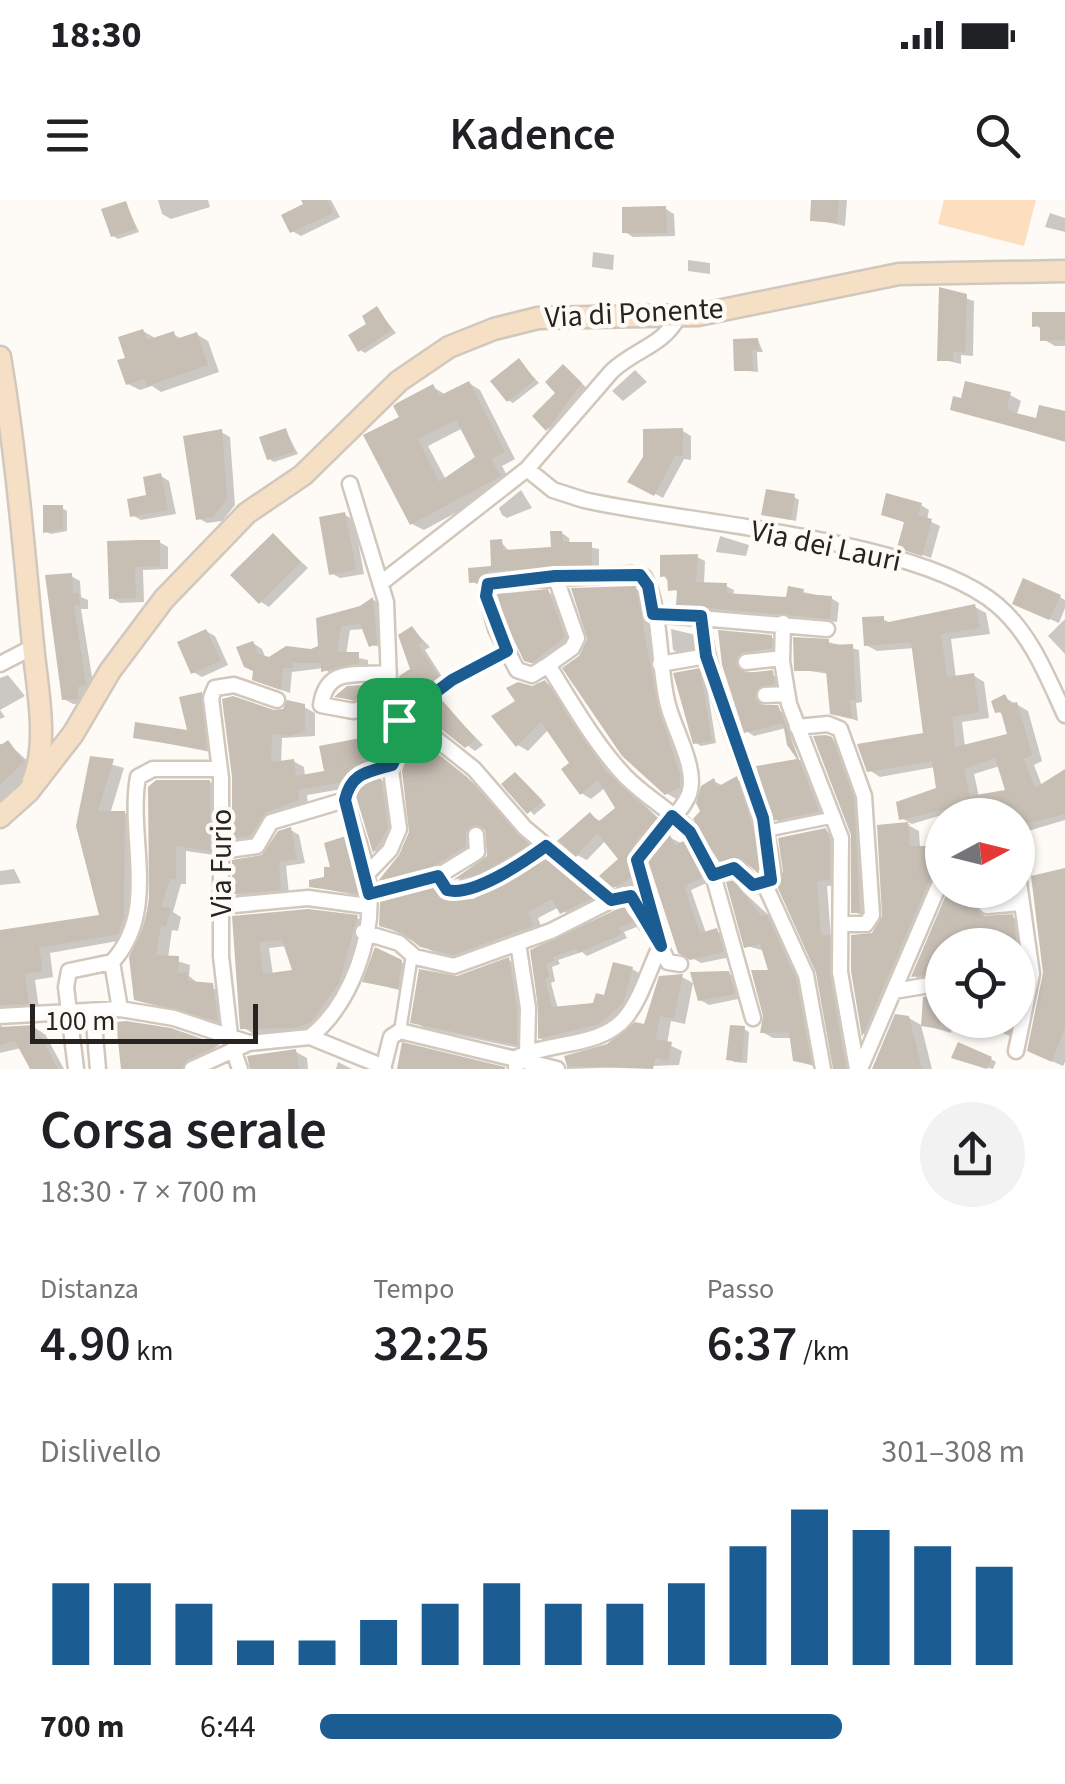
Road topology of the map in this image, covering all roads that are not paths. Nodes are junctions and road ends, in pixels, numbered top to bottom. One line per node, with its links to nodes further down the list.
1 (1065, 271): 2 (main road, Via di Ponente)
2 (678, 317): 4 (street); 29 (main road, Via di Ponente)
3 (0, 357): 12 (main road)
4 (527, 468): 7 (street); 26 (street, Via dei Lauri)
5 (350, 484): 7 (street)
6 (555, 576): 8 (street); 13 (street); 19 (street)
7 (381, 583): 20 (street)
8 (653, 614): 9 (street); 18 (street)
9 (701, 616): 10 (street); 14 (street)
10 (782, 623): 11 (street); 15 (street)
11 (827, 628)
12 (33, 647): 17 (street); 25 (main road)
13 (507, 651): 19 (street); 27 (street)
14 (706, 656): 18 (street); 37 (street)
15 (782, 658): 16 (street); 21 (street)
16 (746, 662)
17 (0, 664)
18 (660, 664): 34 (street)
19 (548, 666): 34 (street)
20 (388, 673): 24 (street); 24 (street)
21 (787, 694): 22 (street); 28 (street)
22 (765, 695)
23 (277, 700): 31 (street, Via Furio)
24 (393, 700): 27 (street)
25 (38, 712): 29 (main road); 32 (main road)
26 (1065, 715)
27 (399, 720): 30 (street); 39 (street)
28 (797, 727): 35 (street); 49 (street)
29 (73, 734): 32 (main road, Via di Ponente)
30 (392, 765): 33 (street); 41 (street)
31 (220, 769): 40 (street, Via Furio); 54 (street)
32 (28, 792): 36 (main road, Via di Ponente)
33 (345, 800): 40 (street); 41 (street)
34 (672, 816): 42 (street); 52 (street)
35 (835, 816): 37 (street); 49 (street)
36 (0, 817)
37 (766, 830): 44 (street)
38 (476, 835): 43 (street)
39 (546, 846): 43 (street); 46 (street)
40 (221, 850): 47 (street, Via Furio)
41 (367, 874): 45 (street)
42 (713, 875): 44 (street); 62 (street)
43 (438, 876): 45 (street)
44 (766, 885): 75 (street)
45 (369, 900): 47 (street); 50 (street)
46 (611, 900): 51 (street); 52 (street)
47 (223, 906): 66 (street, Via Furio)
48 (929, 908): 57 (street)
49 (840, 924): 76 (street)
50 (363, 932): 53 (street); 65 (street)
51 (518, 943): 53 (street); 68 (street)
52 (661, 946): 55 (street); 68 (street)
53 (412, 955): 63 (street)
54 (112, 962): 58 (street); 60 (street)
55 (680, 964)
56 (925, 986): 57 (street)
57 (894, 991): 76 (street)
58 (120, 1009): 59 (street); 66 (street)
59 (93, 1012): 60 (street); 71 (street)
60 (68, 1014): 61 (street); 70 (street)
61 (0, 1016)
62 (753, 1018)
63 (397, 1032): 68 (street); 69 (street)
64 (1017, 1038): 67 (street)
65 (304, 1039): 66 (street); 69 (street)
66 (232, 1042): 72 (street); 73 (street, Via Furio)
67 (1016, 1051)
68 (520, 1060): 74 (street)
69 (384, 1068)
70 (76, 1069)
71 (98, 1069)
72 (192, 1069)
73 (240, 1069)
74 (557, 1069)
75 (822, 1069)
76 (859, 1069)

